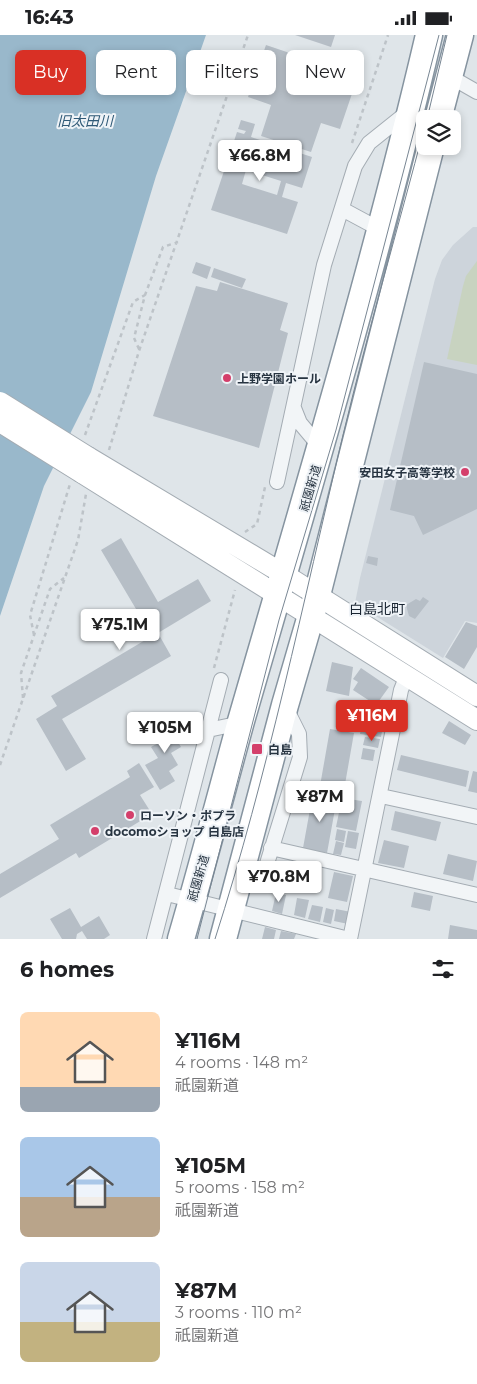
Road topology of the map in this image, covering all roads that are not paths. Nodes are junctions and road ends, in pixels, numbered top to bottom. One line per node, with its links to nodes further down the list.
1 (429, 35): 5 (highway, 祇園新道)
2 (459, 39): 3 (highway)
3 (449, 76): 4 (street); 6 (highway)
4 (477, 92)
5 (411, 109): 8 (street); 9 (highway, 祇園新道)
6 (440, 110)
7 (429, 155): 17 (highway)
8 (342, 209): 9 (street); 11 (street)
9 (381, 229): 13 (highway, 祇園新道)
10 (0, 402): 14 (street, bridge)
11 (294, 408): 13 (street); 15 (street)
12 (0, 422): 14 (street, bridge)
13 (321, 448): 16 (highway, 祇園新道)
14 (85, 474): 16 (street)
15 (277, 482)
16 (282, 585): 17 (street); 23 (highway, 祇園新道)
17 (314, 606): 18 (street); 20 (street); 21 (highway)
18 (407, 675): 22 (street); 25 (street)
19 (221, 680): 24 (street)
20 (477, 696)
21 (285, 705): 27 (street); 33 (highway)
22 (477, 720)
23 (241, 723): 24 (street); 32 (highway, 祇園新道)
24 (208, 730): 30 (street)
25 (381, 796): 26 (street); 28 (street)
26 (477, 817)
27 (271, 848): 28 (street); 29 (street)
28 (365, 870): 31 (street); 37 (street)
29 (261, 883)
30 (167, 894): 32 (street); 34 (street)
31 (477, 895)
32 (192, 900): 33 (street); 35 (highway, 祇園新道)
33 (231, 910): 36 (highway); 37 (street)
34 (154, 939)
35 (181, 939)
36 (223, 939)
37 (349, 939)

